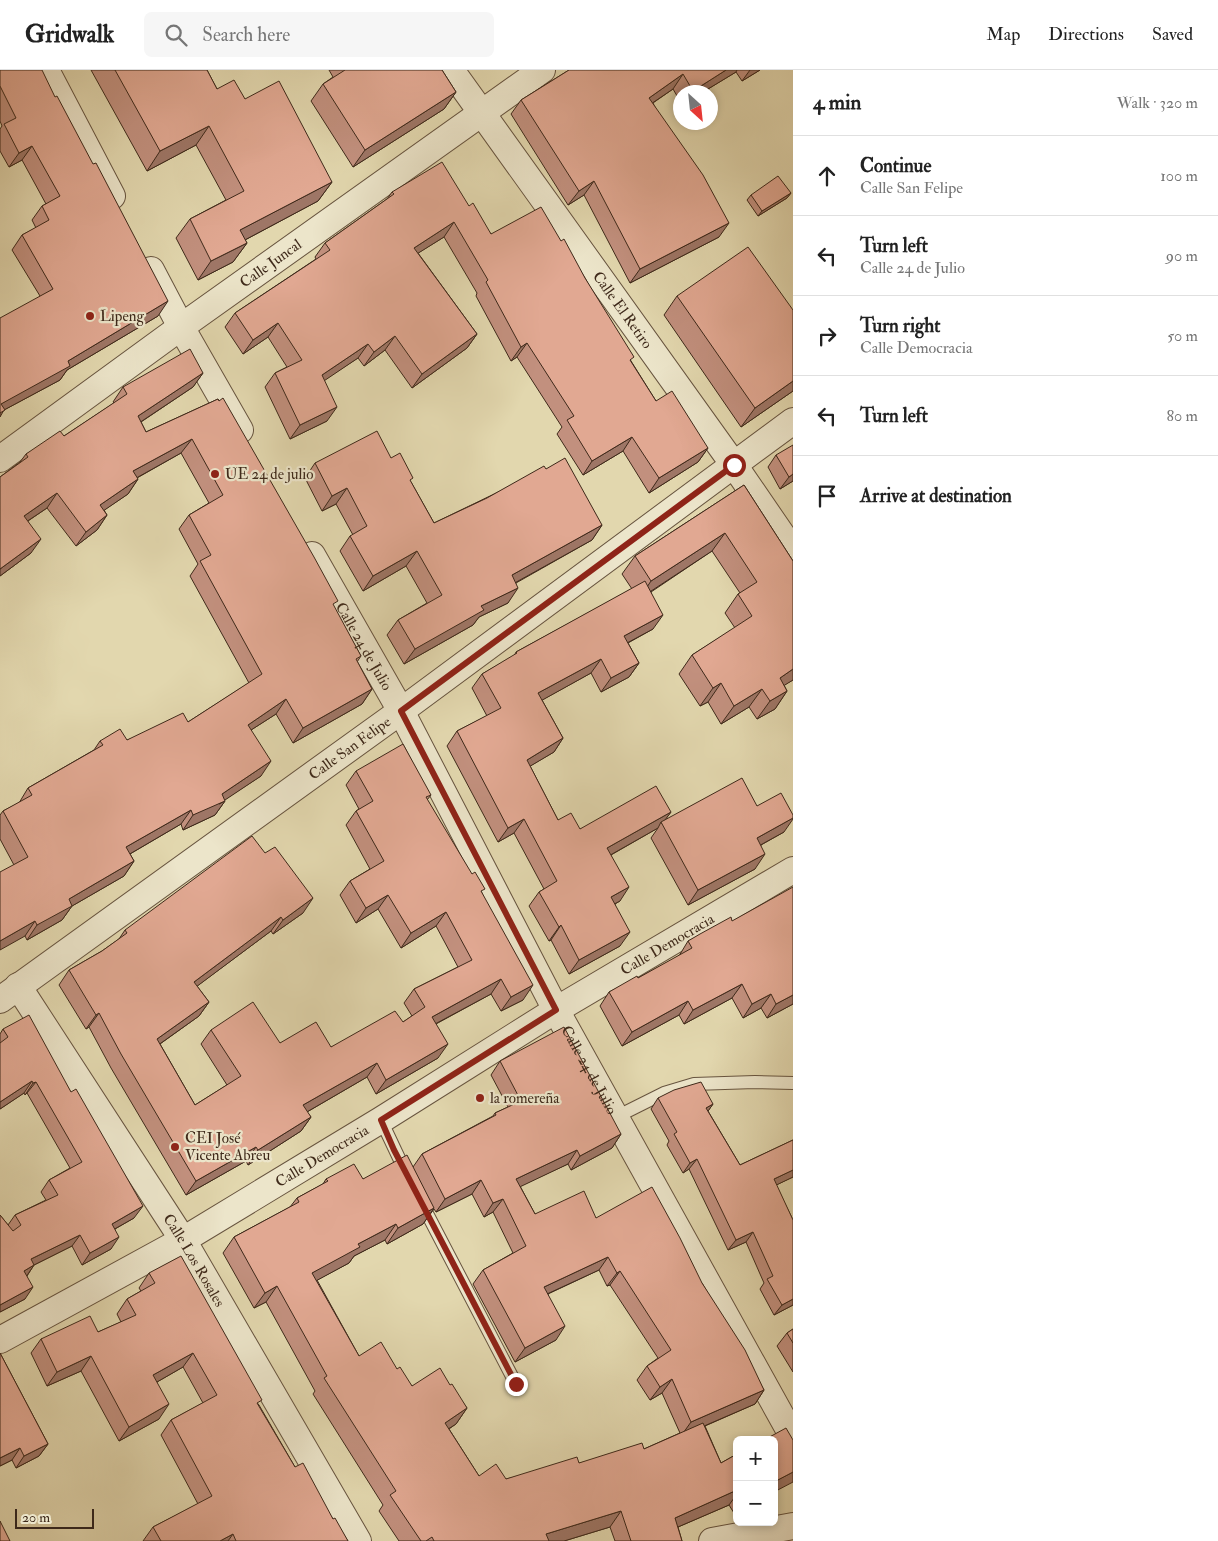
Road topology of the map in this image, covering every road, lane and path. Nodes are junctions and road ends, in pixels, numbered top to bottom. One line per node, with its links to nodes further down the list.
1 (46, 70): 5 (street)
2 (451, 70): 4 (street, Calle El Retiro)
3 (542, 70): 4 (street, Calle Juncal)
4 (481, 112): 7 (street, Calle Juncal); 11 (street, Calle El Retiro)
5 (122, 216)
6 (140, 250): 7 (street)
7 (181, 327): 9 (street); 10 (street, Calle Juncal)
8 (793, 421): 11 (street, Calle San Felipe)
9 (250, 446)
10 (0, 459)
11 (734, 465): 13 (street, Calle El Retiro); 14 (street, Calle San Felipe)
12 (298, 532): 14 (street, Calle 24 de Julio)
13 (793, 551)
14 (401, 711): 16 (street, Calle San Felipe); 17 (street, Calle 24 de Julio)
15 (793, 870): 17 (street, Calle Democracia)
16 (9, 993): 21 (street, Calle Los Rosales)
17 (556, 1010): 19 (street, Calle 24 de Julio); 20 (street, Calle Democracia)
18 (793, 1083): 19 (lane)
19 (616, 1117): 24 (street, Calle 24 de Julio)
20 (381, 1120): 21 (street, Calle Democracia); 23 (lane)
21 (183, 1240): 22 (street, Calle Democracia); 26 (street, Calle Los Rosales)
22 (0, 1340)
23 (516, 1384)
24 (793, 1437)
25 (793, 1526): 27 (street)
26 (358, 1541)
27 (712, 1541)

